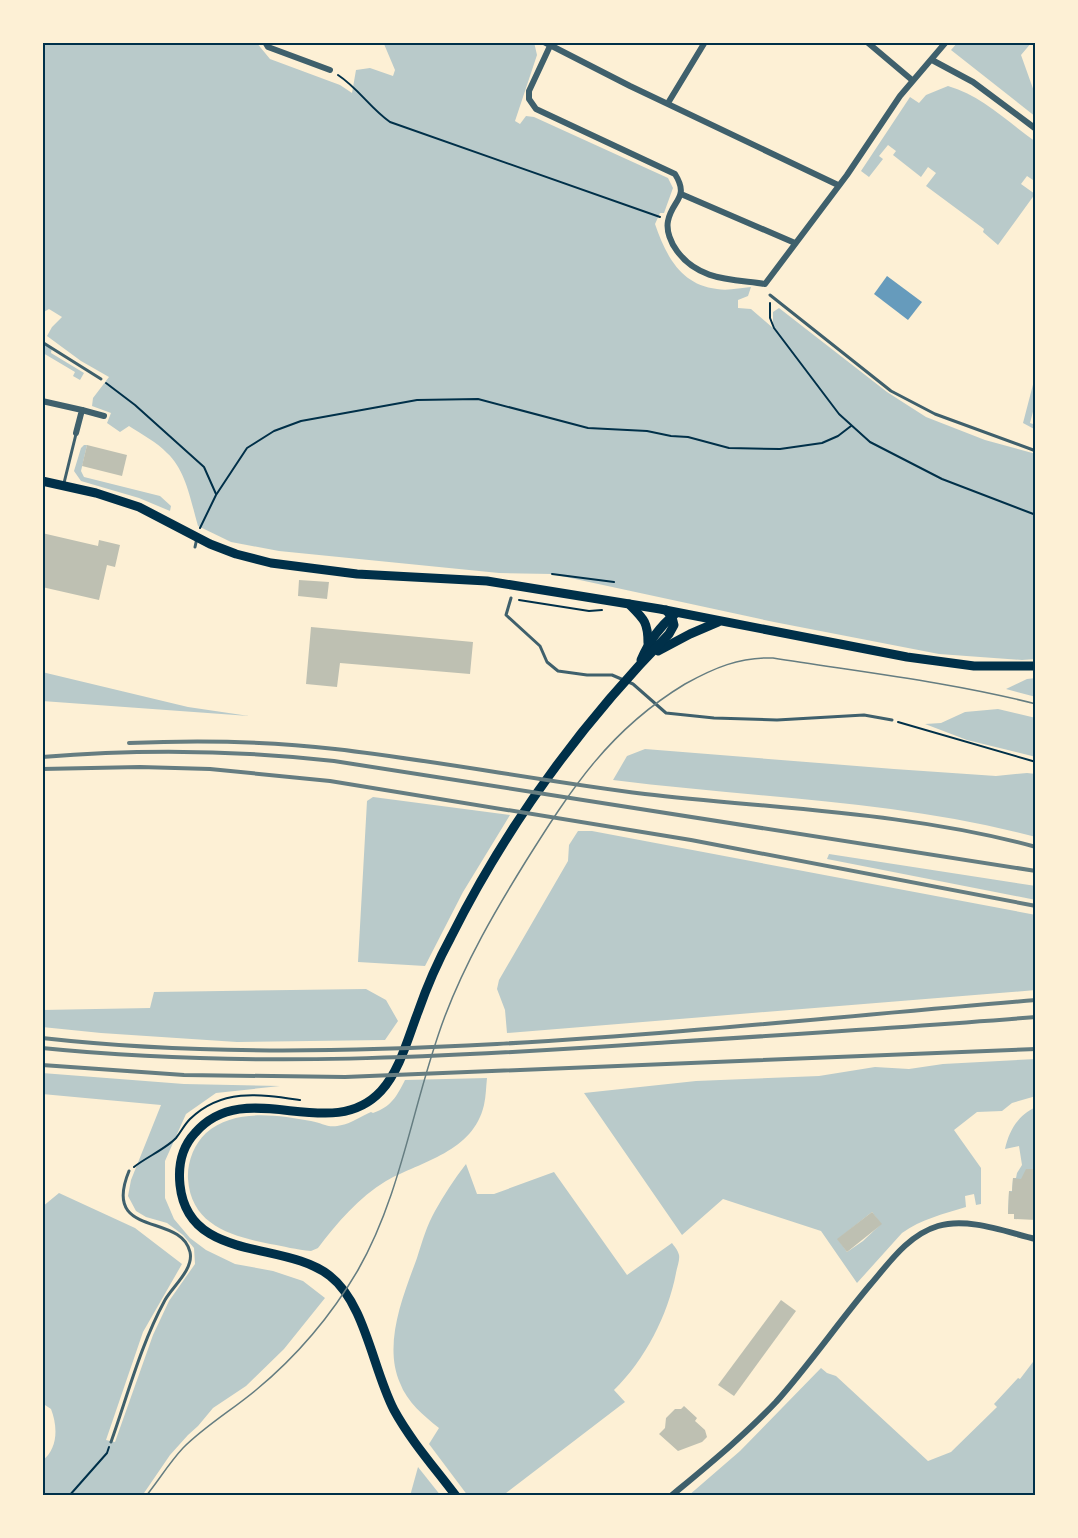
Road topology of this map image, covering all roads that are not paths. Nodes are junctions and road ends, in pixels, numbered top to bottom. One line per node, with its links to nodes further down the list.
1 (265, 42): 7 (street)
2 (705, 42): 9 (street)
3 (867, 42): 8 (street)
4 (946, 42): 6 (street)
5 (547, 44): 9 (street); 12 (street)
6 (932, 60): 8 (street); 10 (street)
7 (330, 70)
8 (912, 80): 11 (street)
9 (668, 104): 11 (street)
10 (1036, 129)
11 (838, 185): 13 (street)
12 (681, 194): 13 (street); 13 (street)
13 (795, 243)
14 (770, 295): 21 (lane)
15 (42, 342): 16 (lane)
16 (101, 379)
17 (42, 401): 18 (street)
18 (82, 410): 19 (street); 20 (street)
19 (104, 416)
20 (76, 433): 23 (lane)
21 (1036, 451)
22 (42, 481): 23 (main road)
23 (63, 486): 25 (main road)
24 (511, 598): 31 (lane)
25 (629, 604): 26 (main road); 28 (main road)
26 (669, 612): 27 (main road); 28 (main road); 29 (main road)
27 (719, 621): 29 (main road); 30 (main road)
28 (648, 643): 29 (main road)
29 (639, 665): 35 (main road)
30 (1036, 666)
31 (892, 720)
32 (129, 1171): 34 (lane)
33 (1036, 1239): 36 (street)
34 (111, 1442)
35 (456, 1496)
36 (671, 1496)

